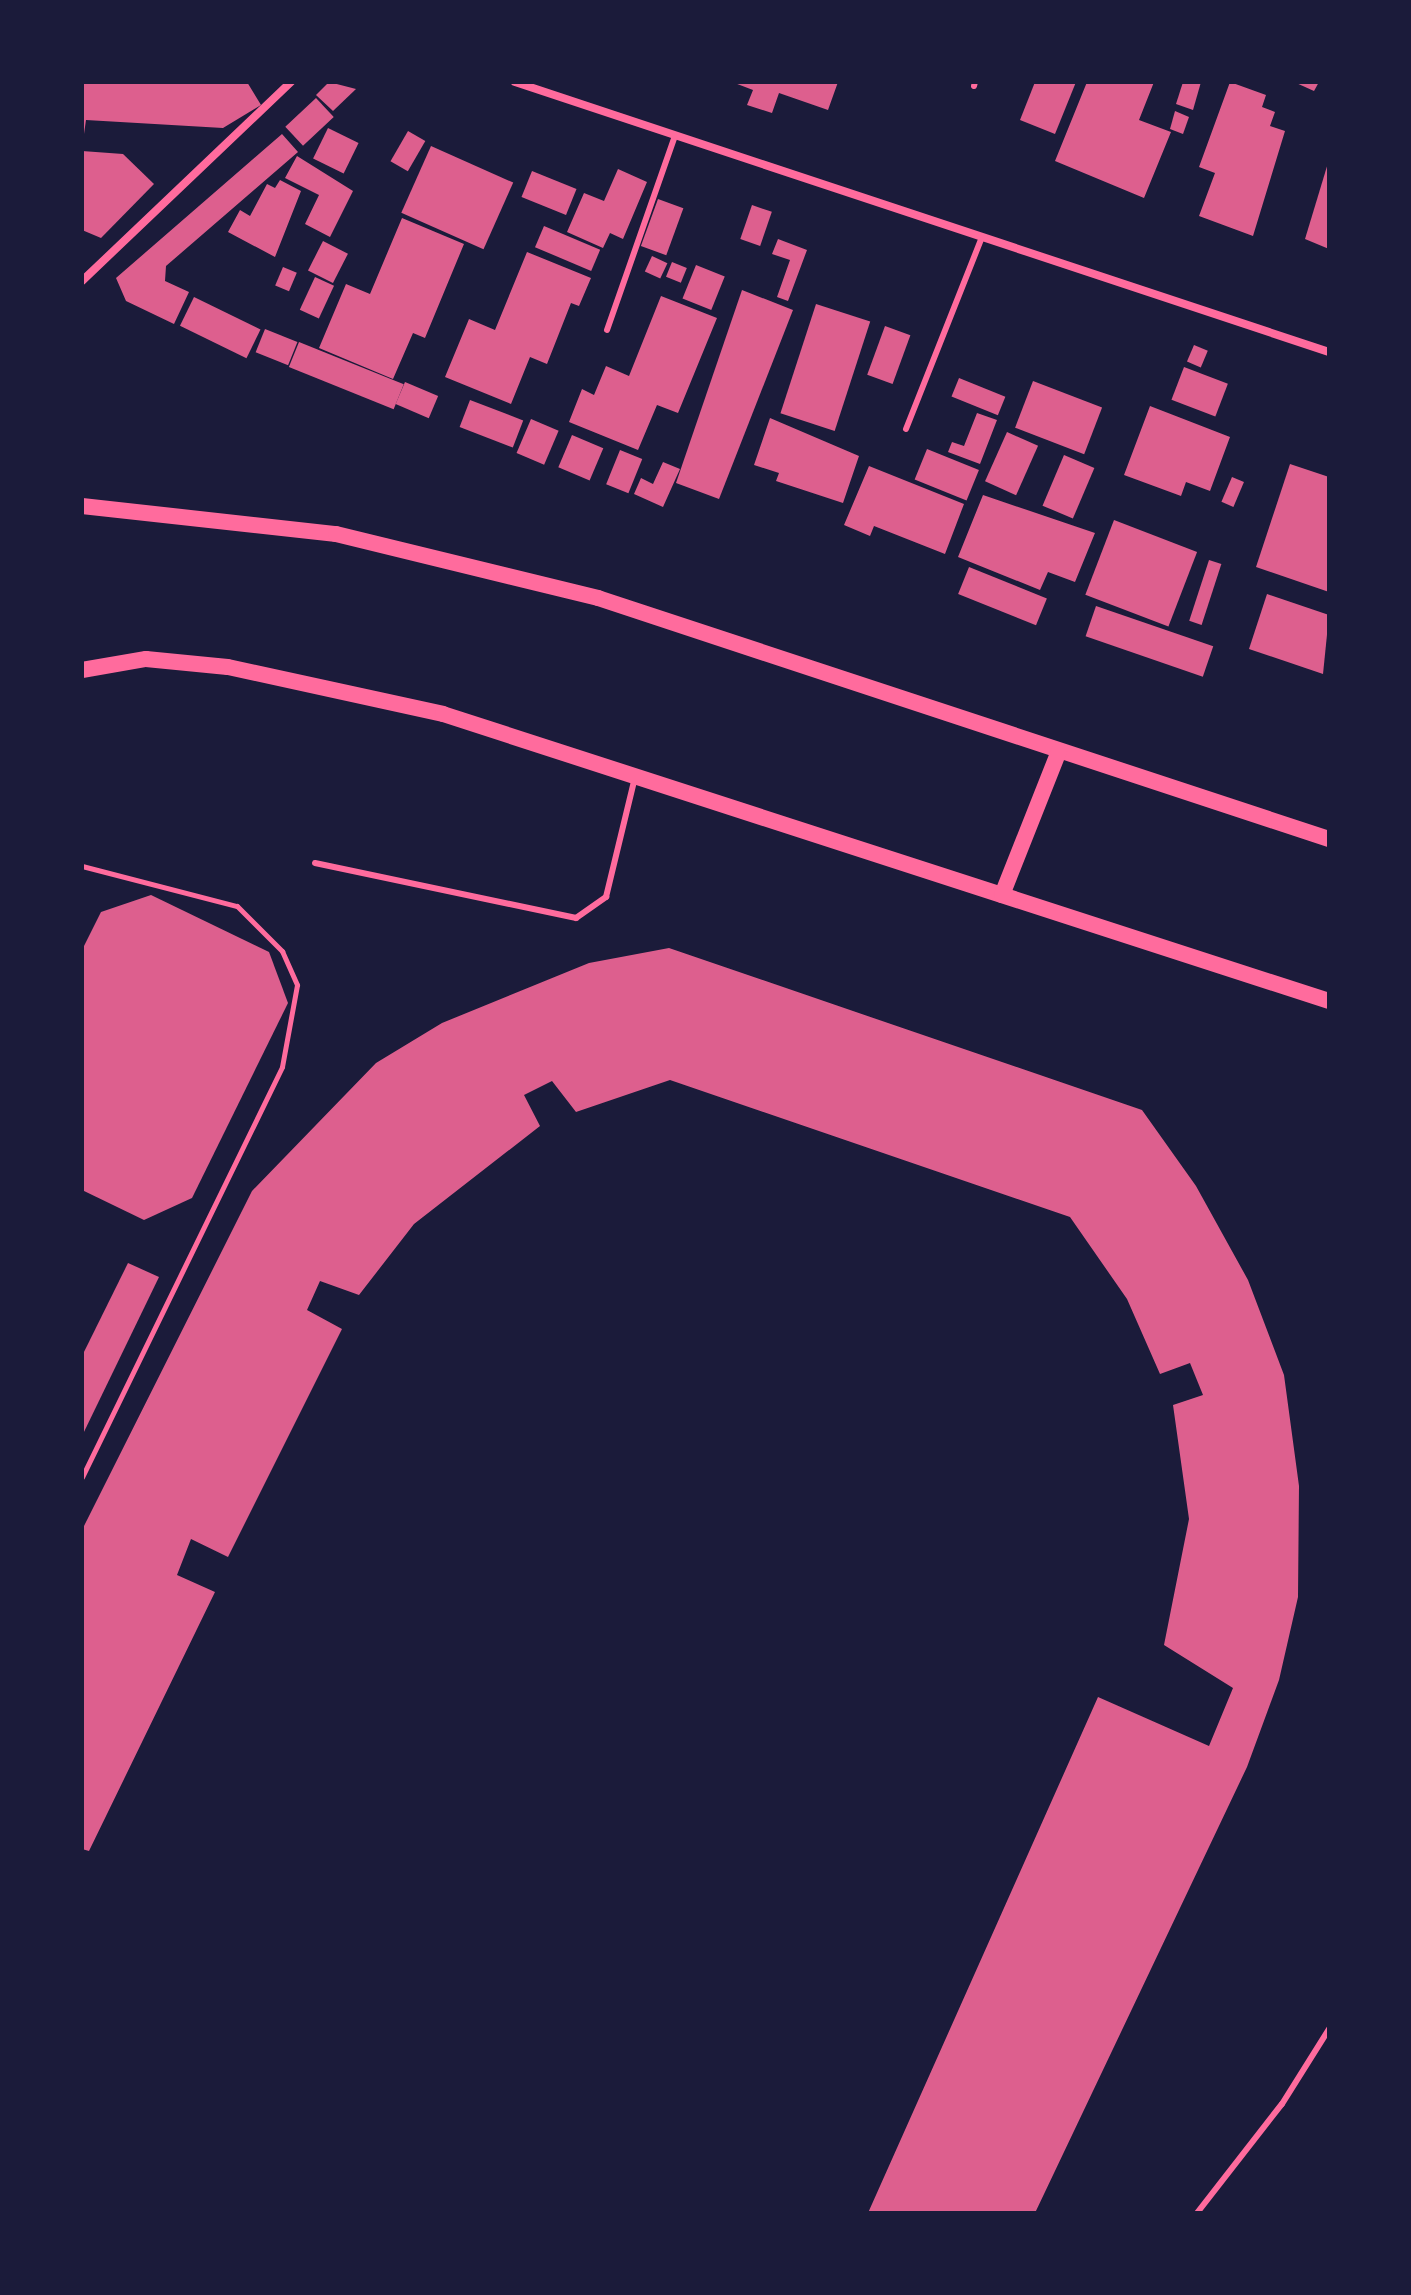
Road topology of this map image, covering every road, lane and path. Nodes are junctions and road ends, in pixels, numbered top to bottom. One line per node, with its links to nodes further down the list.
1 (291, 82): 5 (street)
2 (515, 82): 3 (street)
3 (675, 136): 4 (street); 6 (lane)
4 (982, 237): 7 (street); 8 (lane)
5 (82, 281)
6 (607, 330)
7 (1329, 352)
8 (906, 429)
9 (82, 506): 11 (main road)
10 (82, 670): 12 (main road)
11 (1059, 751): 13 (main road); 16 (main road)
12 (635, 777): 14 (lane); 16 (main road)
13 (1329, 839)
14 (315, 863)
15 (82, 866): 18 (path)
16 (1002, 895): 17 (main road)
17 (1329, 1001)
18 (82, 1477)
19 (1329, 2029): 20 (lane)
20 (1197, 2213)

